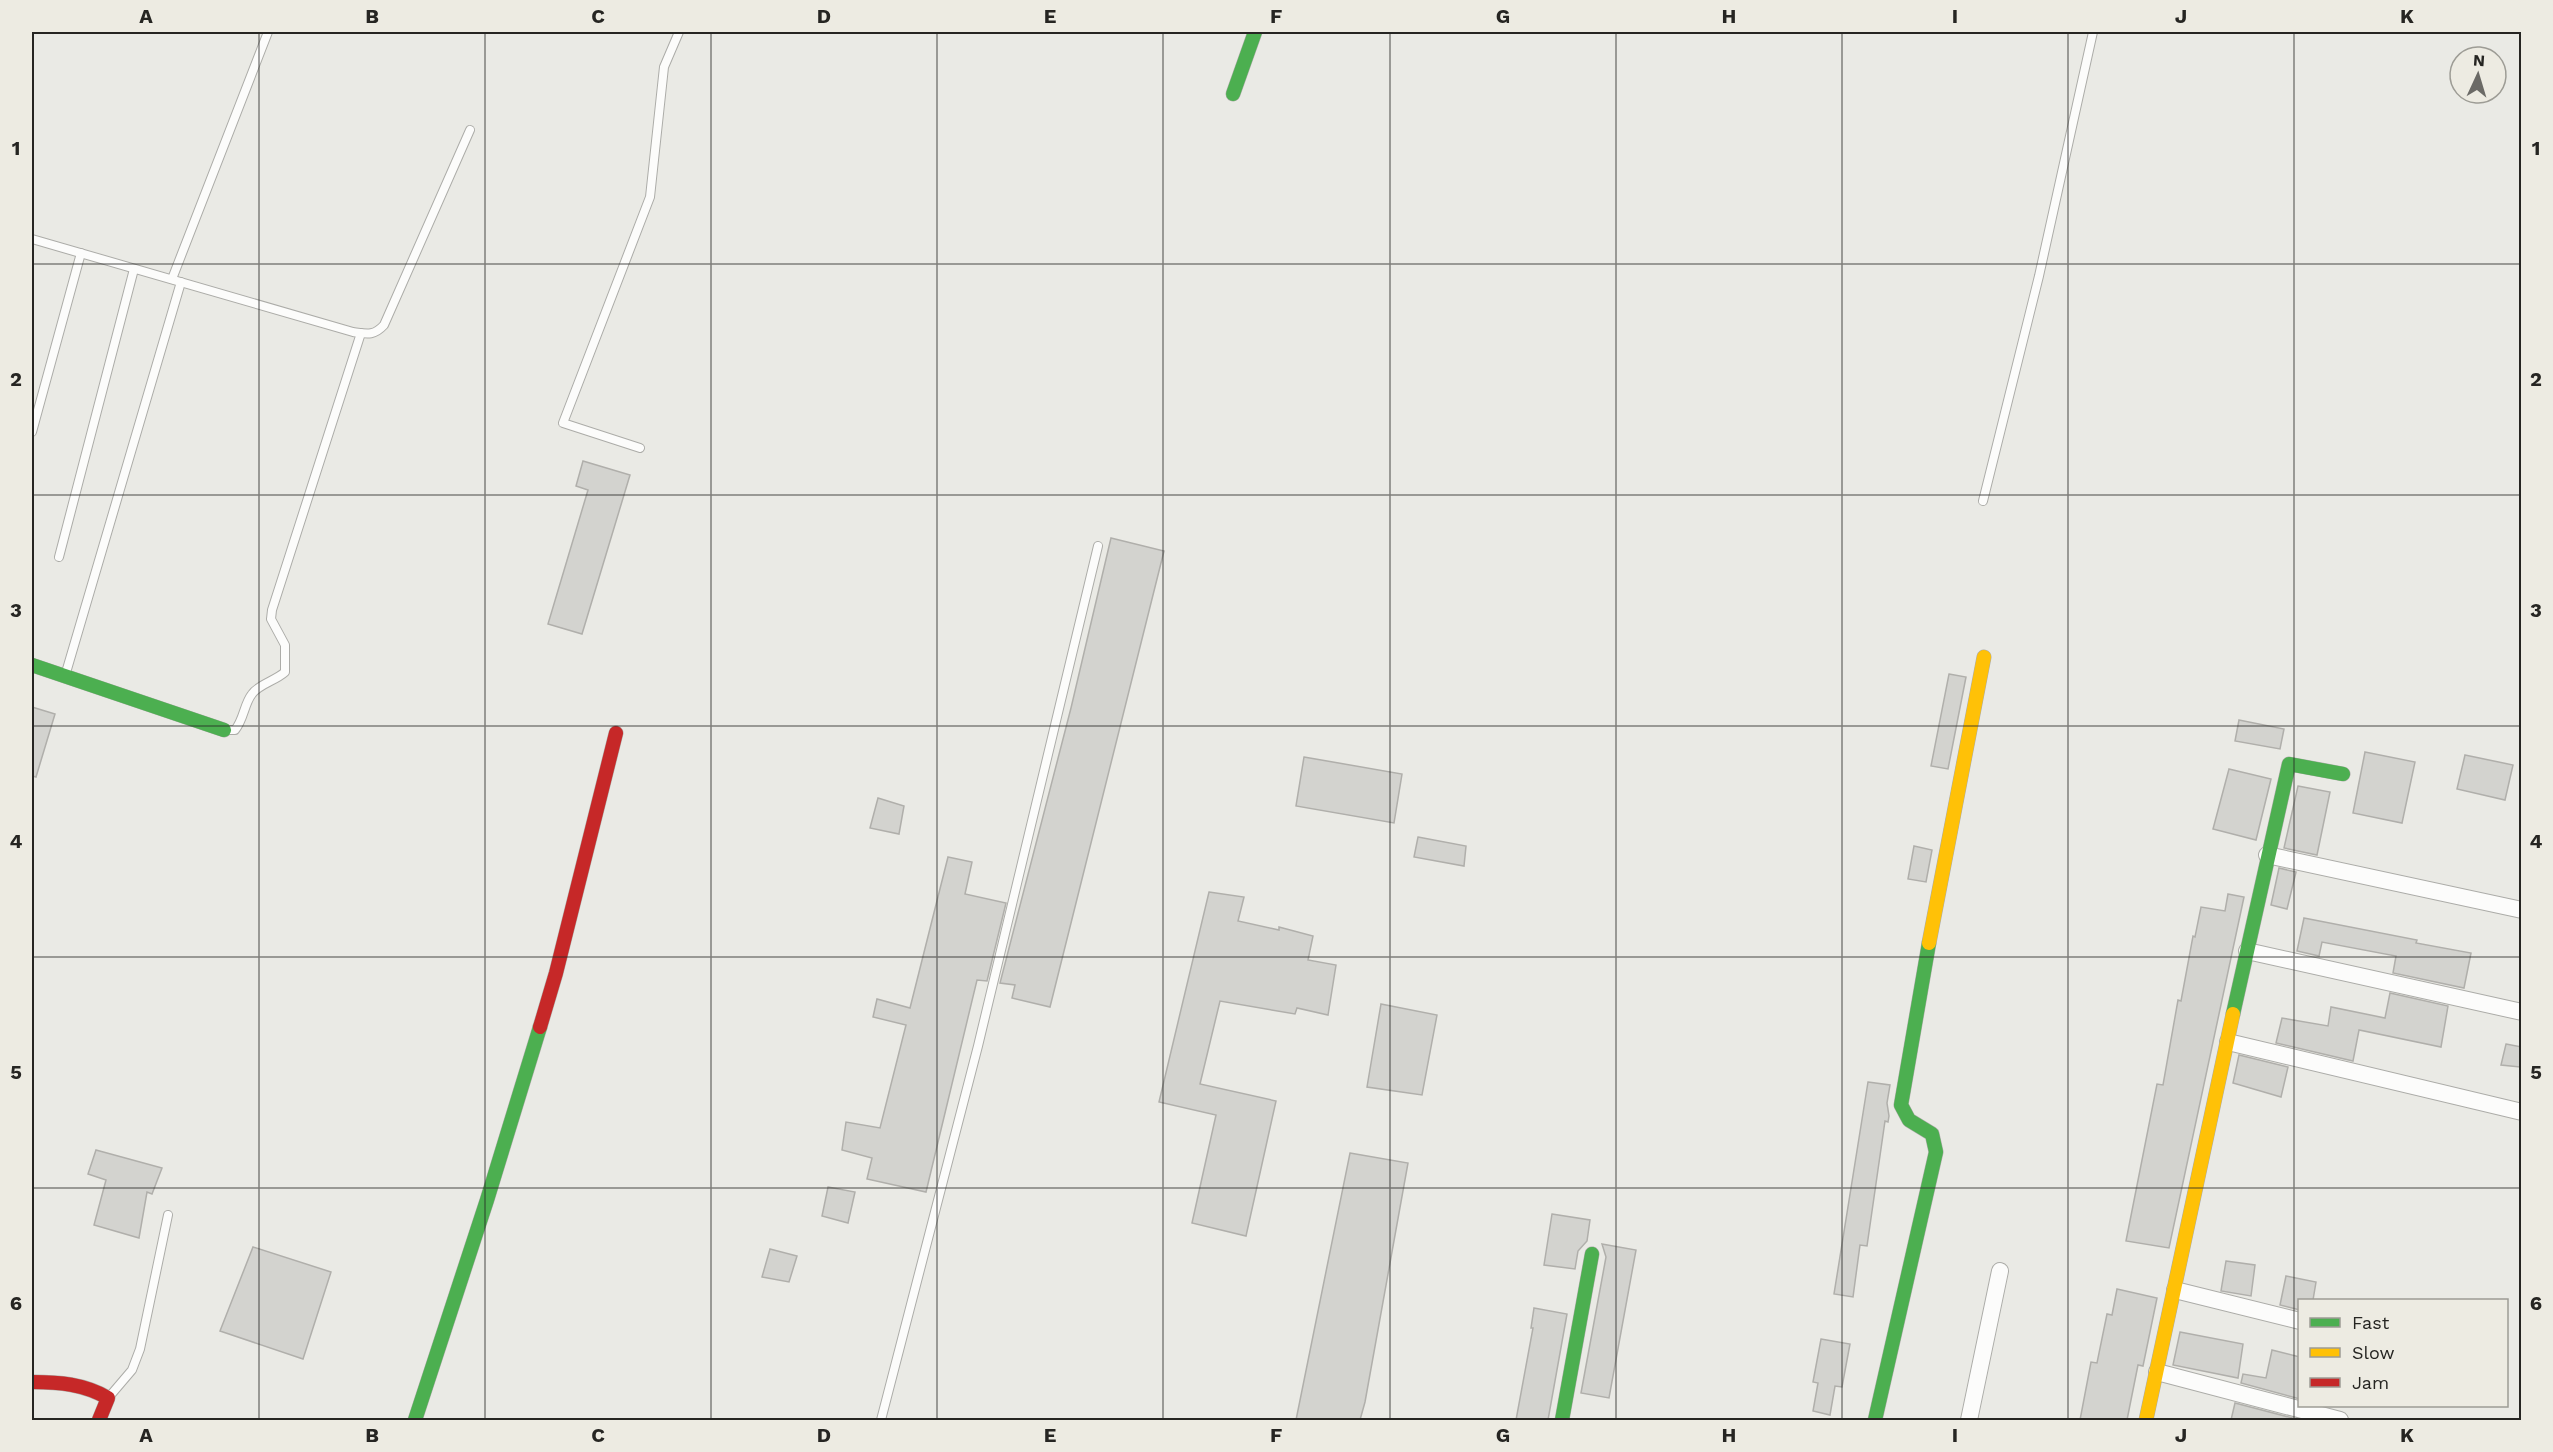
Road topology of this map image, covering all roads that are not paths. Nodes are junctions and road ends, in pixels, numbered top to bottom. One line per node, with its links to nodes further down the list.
1 (268, 32): 10 (lane)
2 (679, 32): 13 (lane)
3 (1255, 32): 5 (street)
4 (2092, 32): 14 (lane)
5 (1233, 94)
6 (470, 130): 11 (lane)
7 (32, 239): 8 (lane)
8 (81, 253): 9 (lane); 12 (lane)
9 (134, 269): 10 (lane); 16 (lane)
10 (177, 281): 11 (lane); 19 (lane)
11 (361, 333): 20 (lane)
12 (32, 432)
13 (640, 448)
14 (1983, 501)
15 (1098, 546): 39 (lane)
16 (58, 557)
17 (1984, 657): 41 (street)
18 (32, 665): 19 (street)
19 (65, 676): 20 (street)
20 (224, 730)
21 (616, 733): 38 (street)
22 (2343, 774): 23 (street)
23 (2267, 855): 24 (street); 25 (street)
24 (2522, 910)
25 (2247, 951): 26 (street); 27 (street)
26 (2522, 1012)
27 (2228, 1042): 28 (street); 32 (street)
28 (2522, 1112)
29 (168, 1215): 36 (lane)
30 (1592, 1254): 40 (street)
31 (2000, 1271): 42 (street)
32 (2175, 1290): 33 (street); 34 (street)
33 (2298, 1321)
34 (2157, 1372): 43 (street); 44 (street)
35 (32, 1382): 36 (street)
36 (108, 1398): 37 (street)
37 (99, 1420)
38 (416, 1420)
39 (881, 1420)
40 (1562, 1420)
41 (1875, 1420)
42 (1969, 1420)
43 (2146, 1420)
44 (2340, 1420)

